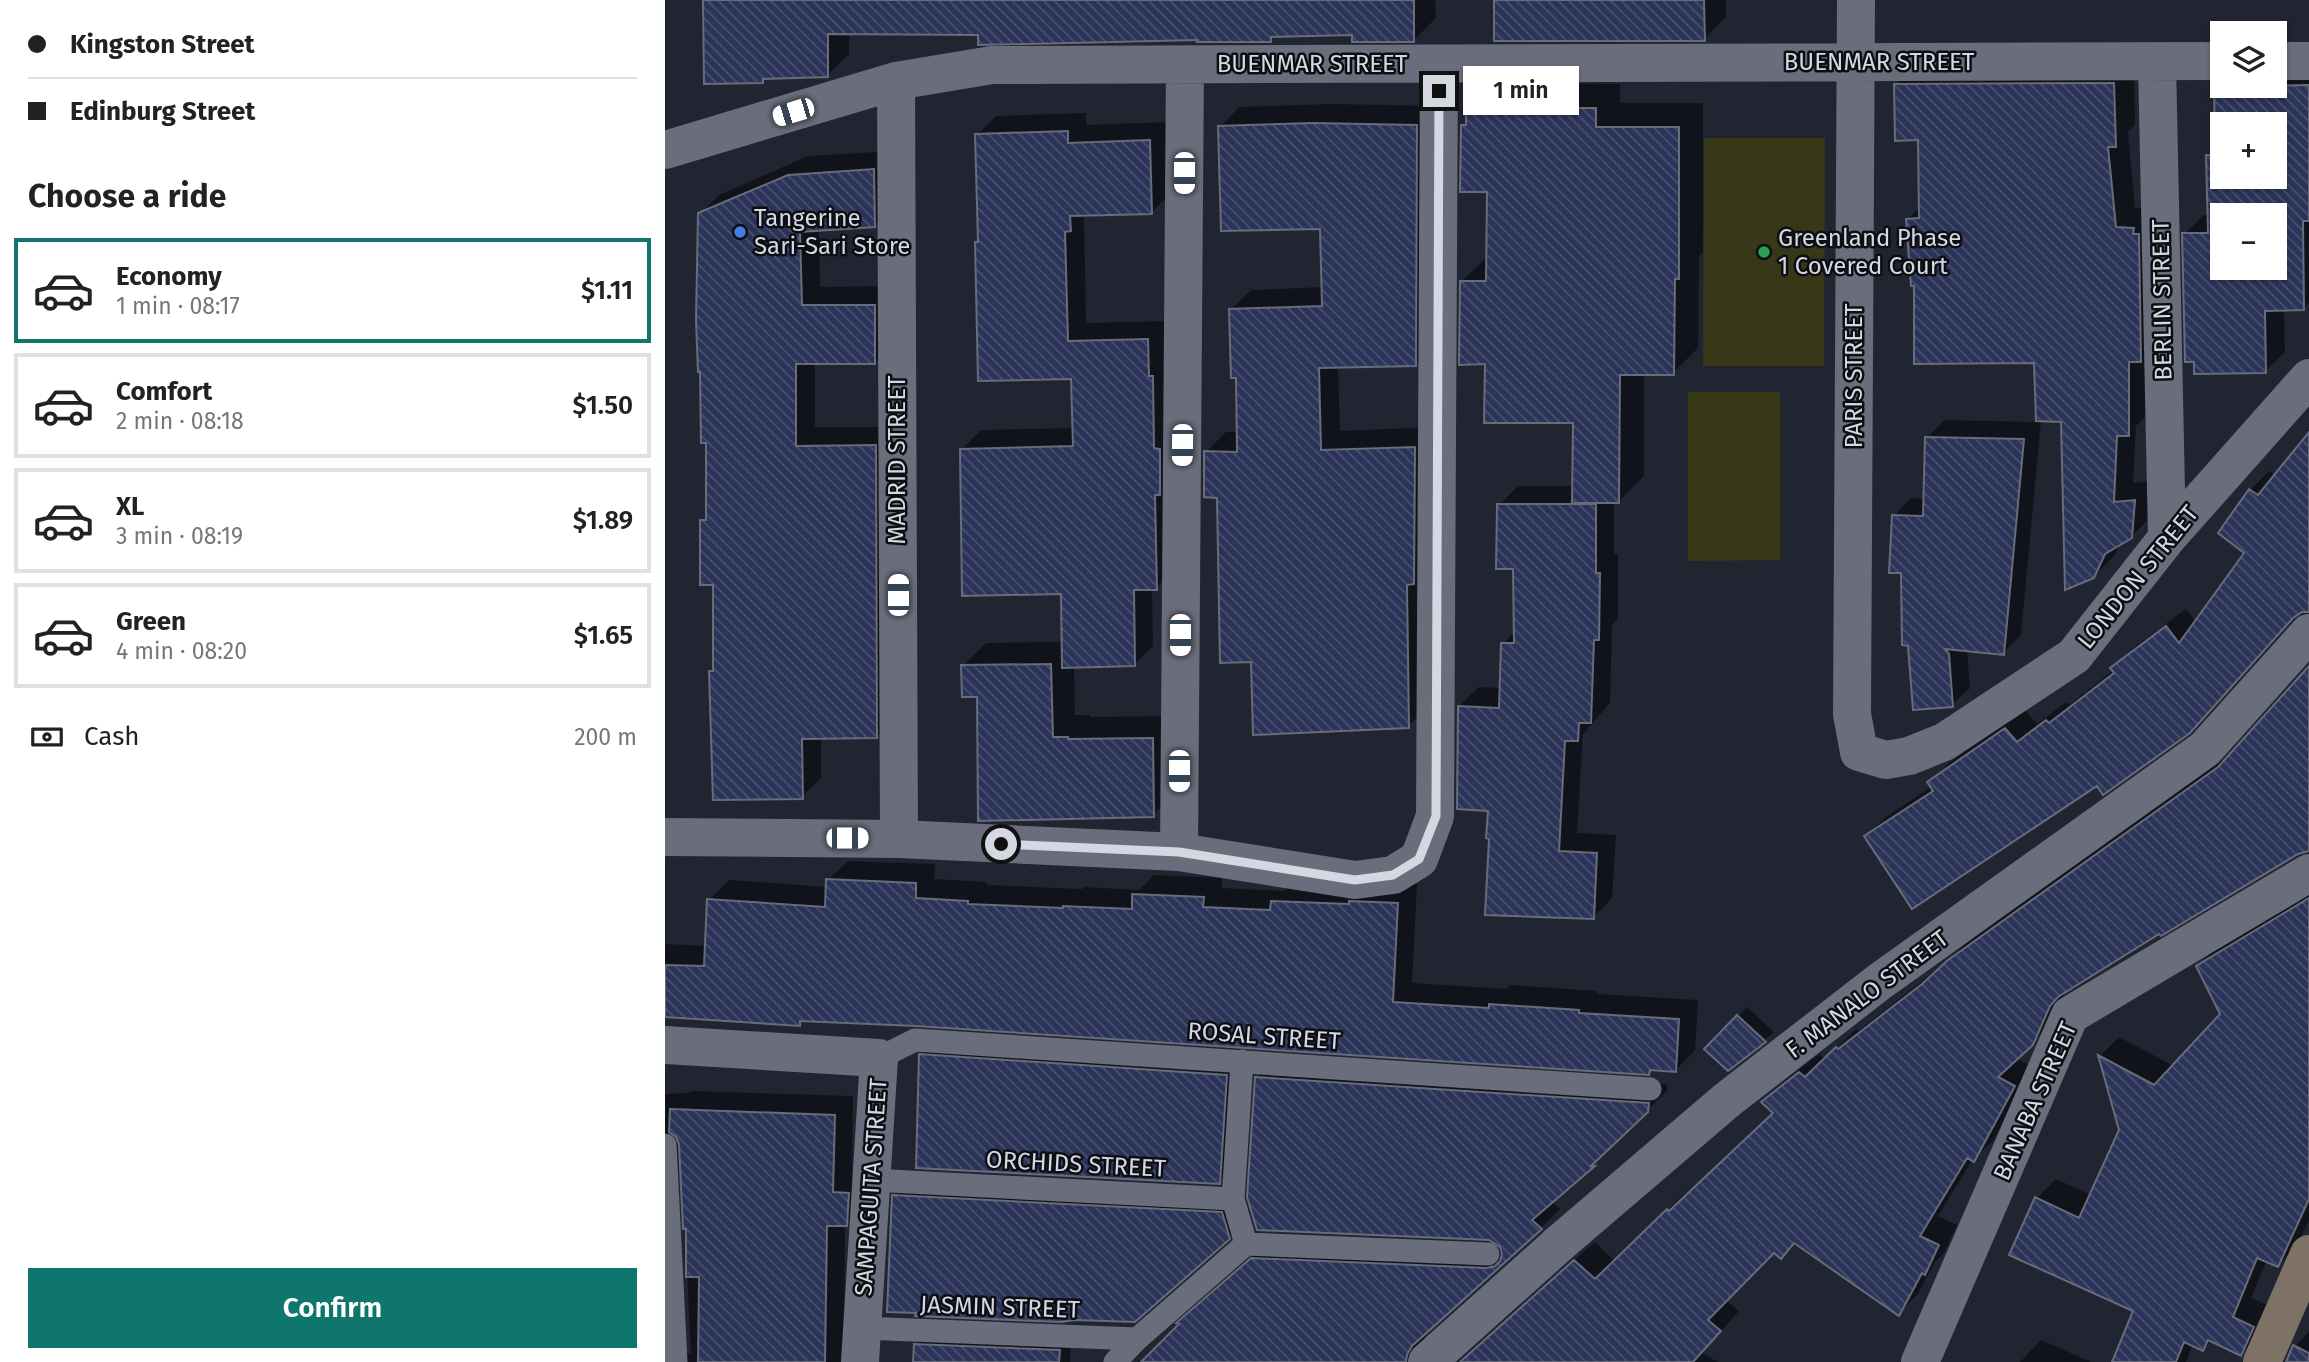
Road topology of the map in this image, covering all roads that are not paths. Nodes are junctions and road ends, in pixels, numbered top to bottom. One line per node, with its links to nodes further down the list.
1 (1856, 0): 5 (street, PARIS STREET)
2 (2210, 61): 6 (street, BUENMAR STREET)
3 (2287, 61): 4 (street)
4 (2309, 61)
5 (1856, 62): 6 (street, BUENMAR STREET); 7 (street, BUENMAR STREET); 14 (street, PARIS STREET)
6 (2157, 62): 12 (street, BERLIN STREET)
7 (1439, 64): 8 (street, BUENMAR STREET); 17 (street)
8 (1185, 65): 9 (street, BUENMAR STREET); 17 (street)
9 (896, 81): 10 (street, BUENMAR STREET); 16 (street, MADRID STREET)
10 (665, 150)
11 (2309, 378): 12 (street, LONDON STREET)
12 (2167, 538): 14 (street, LONDON STREET)
13 (2309, 632): 31 (street, F. MANALO STREET)
14 (1859, 752)
15 (665, 837): 16 (street)
16 (899, 839): 17 (street)
17 (1179, 852)
18 (2309, 873): 34 (street, BANABA STREET)
19 (665, 1045): 20 (street, SAMPAGUITA STREET)
20 (879, 1058): 21 (lane, ROSAL STREET); 24 (street, SAMPAGUITA STREET)
21 (1242, 1061): 22 (lane, ROSAL STREET); 25 (lane)
22 (1650, 1089)
23 (665, 1145): 32 (lane)
24 (871, 1180): 25 (lane, ORCHIDS STREET); 30 (street, SAMPAGUITA STREET)
25 (1233, 1199): 26 (lane)
26 (1245, 1244): 27 (lane); 29 (lane)
27 (1488, 1254)
28 (2306, 1270): 35 (street)
29 (1137, 1339): 30 (lane, JASMIN STREET); 33 (lane)
30 (861, 1345)
31 (1445, 1356)
32 (676, 1362)
33 (1115, 1362)
34 (1920, 1362)
35 (2262, 1362)

